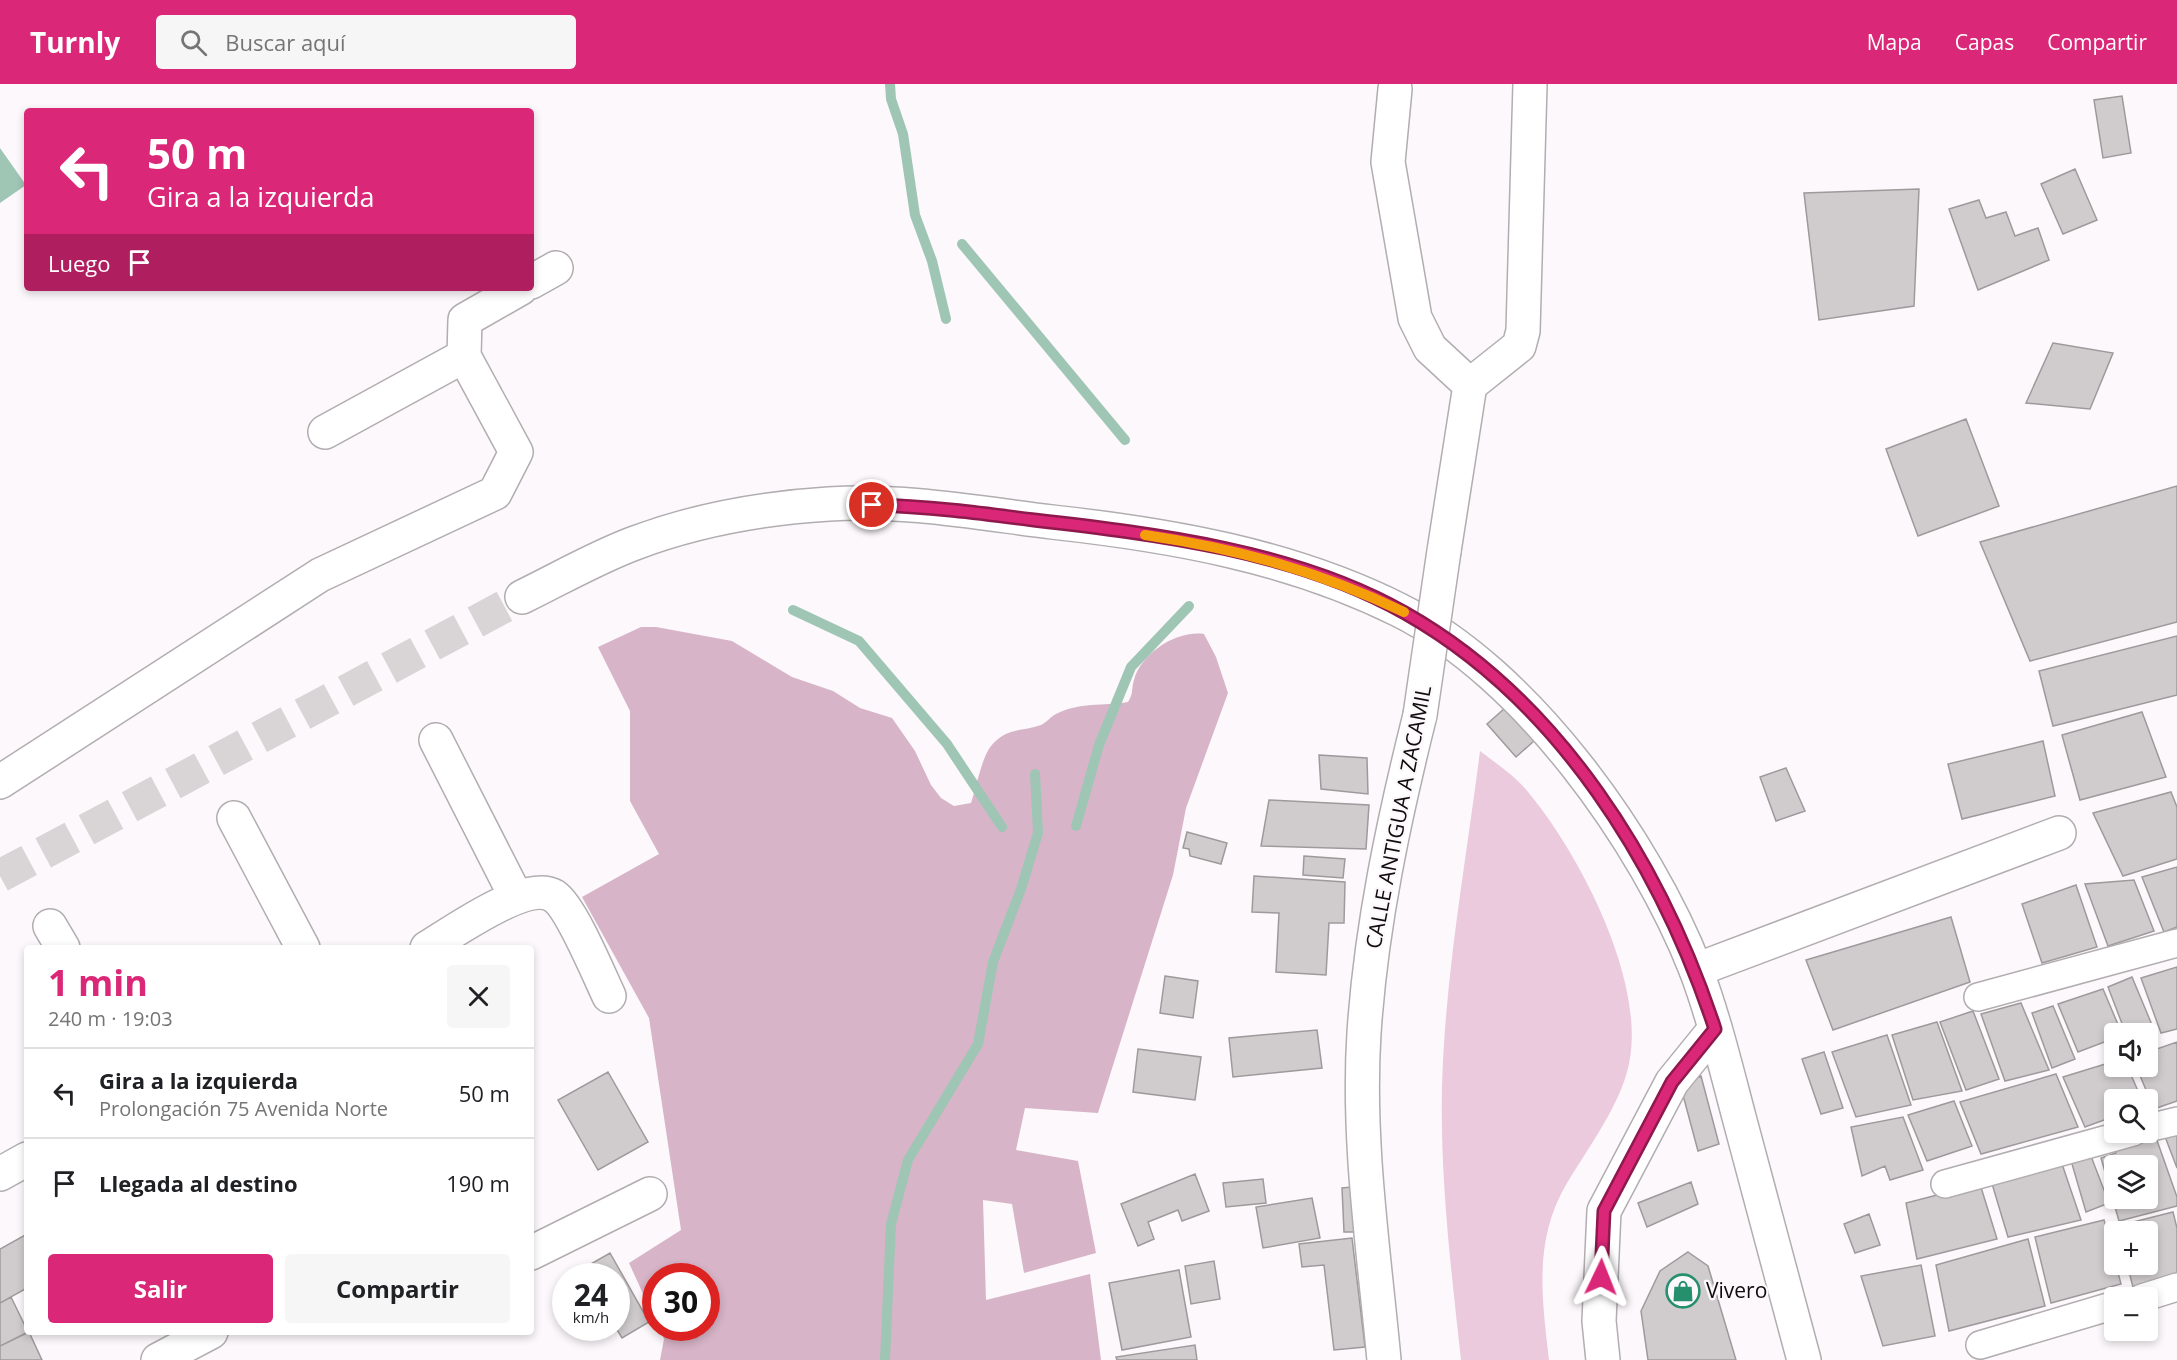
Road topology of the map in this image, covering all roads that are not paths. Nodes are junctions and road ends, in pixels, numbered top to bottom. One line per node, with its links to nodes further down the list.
1 (1530, 84): 5 (street)
2 (1395, 89): 5 (street)
3 (516, 291): 4 (street)
4 (464, 356): 6 (street); 9 (street)
5 (1470, 385): 34 (street, CALLE ANTIGUA A ZACAMIL, bridge)
6 (325, 432)
7 (522, 597): 16 (street)
8 (436, 740): 12 (street)
9 (0, 782)
10 (234, 818): 14 (street)
11 (2059, 833): 16 (street)
12 (516, 897): 15 (street); 17 (street)
13 (2177, 943): 18 (street)
14 (301, 945)
15 (432, 945)
16 (1696, 970): 19 (street)
17 (609, 996)
18 (1978, 997)
19 (1715, 1029): 35 (street); 36 (street)
20 (2177, 1120): 21 (street)
21 (2158, 1125)
22 (2104, 1140): 25 (street)
23 (24, 1161): 24 (street)
24 (0, 1174)
25 (1945, 1184)
26 (650, 1194): 27 (street)
27 (534, 1252)
28 (2177, 1287): 29 (street)
29 (2158, 1293)
30 (2104, 1308): 32 (street)
31 (205, 1335): 33 (street)
32 (1980, 1345)
33 (158, 1360)
34 (1384, 1360)
35 (1603, 1360)
36 (1804, 1360)

